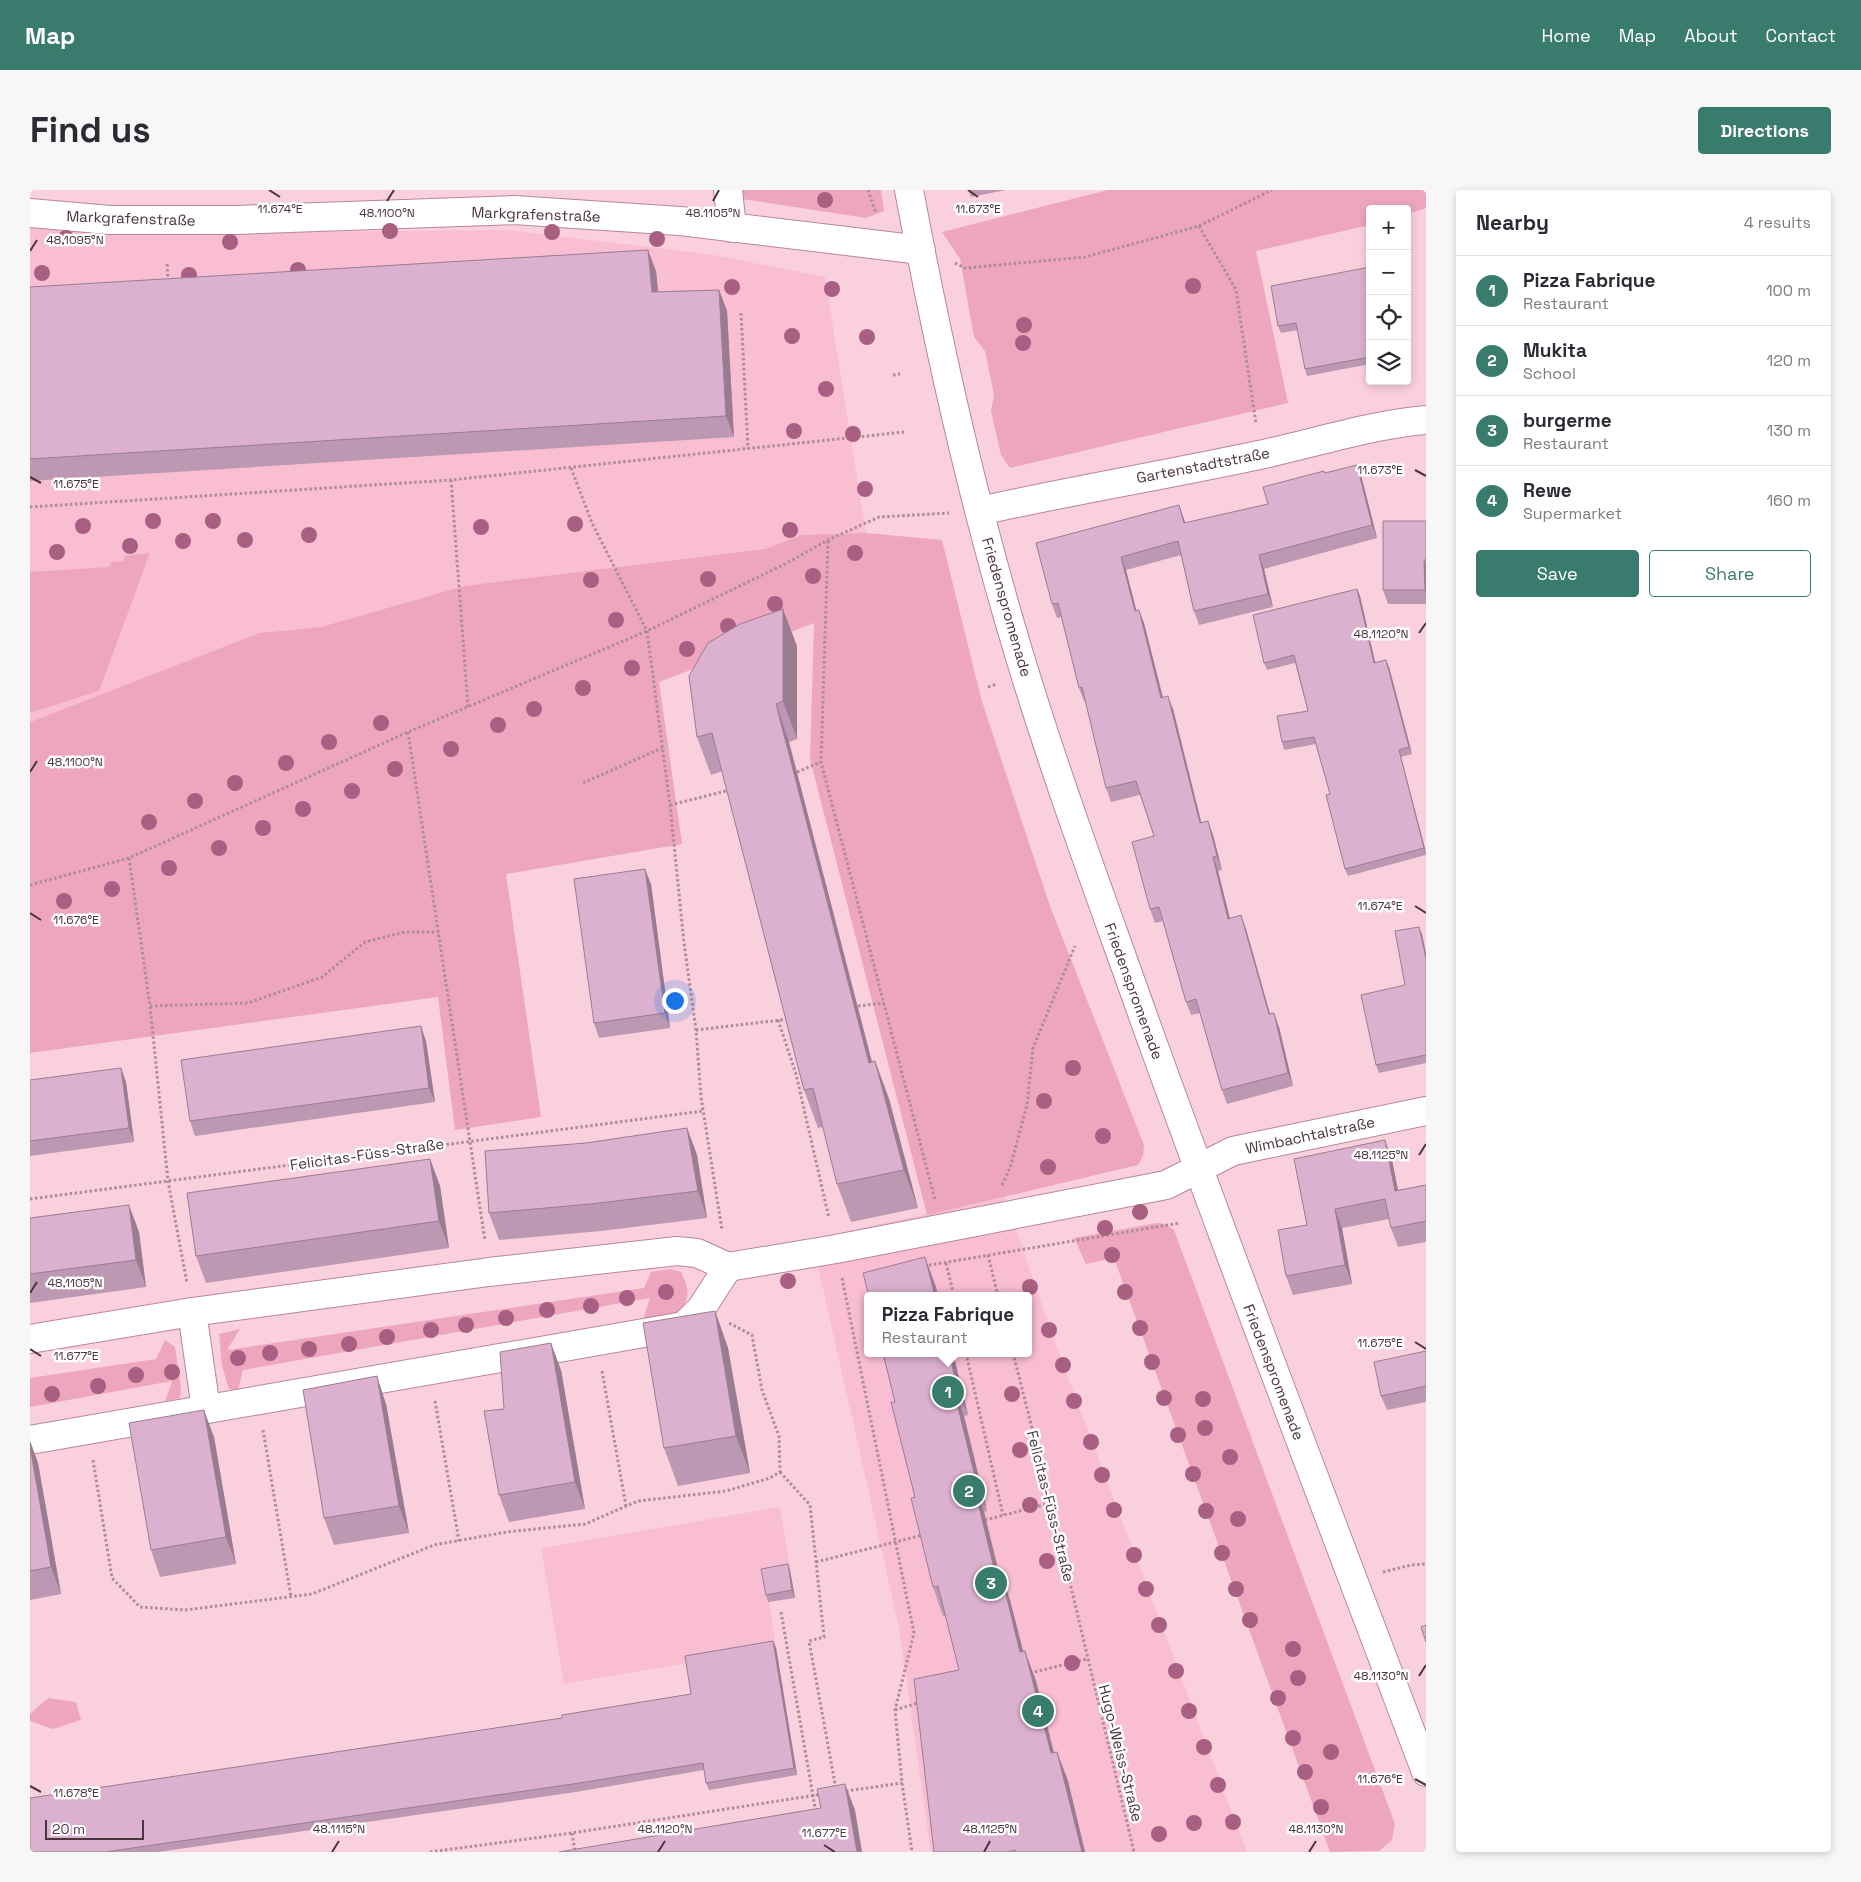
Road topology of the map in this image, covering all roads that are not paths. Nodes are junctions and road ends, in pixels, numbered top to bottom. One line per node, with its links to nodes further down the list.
1 (728, 190): 4 (street)
2 (909, 190): 5 (street, Friedenspromenade)
3 (30, 214): 4 (street, Markgrafenstraße)
4 (732, 228): 5 (street, Markgrafenstraße)
5 (921, 250): 7 (street, Friedenspromenade)
6 (1426, 420): 7 (street, Gartenstadtstraße)
7 (980, 511): 9 (street, Friedenspromenade)
8 (1426, 1111): 9 (street, Wimbachtalstraße)
9 (1198, 1169): 10 (street); 15 (street, Friedenspromenade)
10 (728, 1267): 11 (street); 13 (street)
11 (192, 1312): 12 (street); 13 (street)
12 (30, 1339)
13 (206, 1409): 14 (street)
14 (30, 1440)
15 (1426, 1772)

